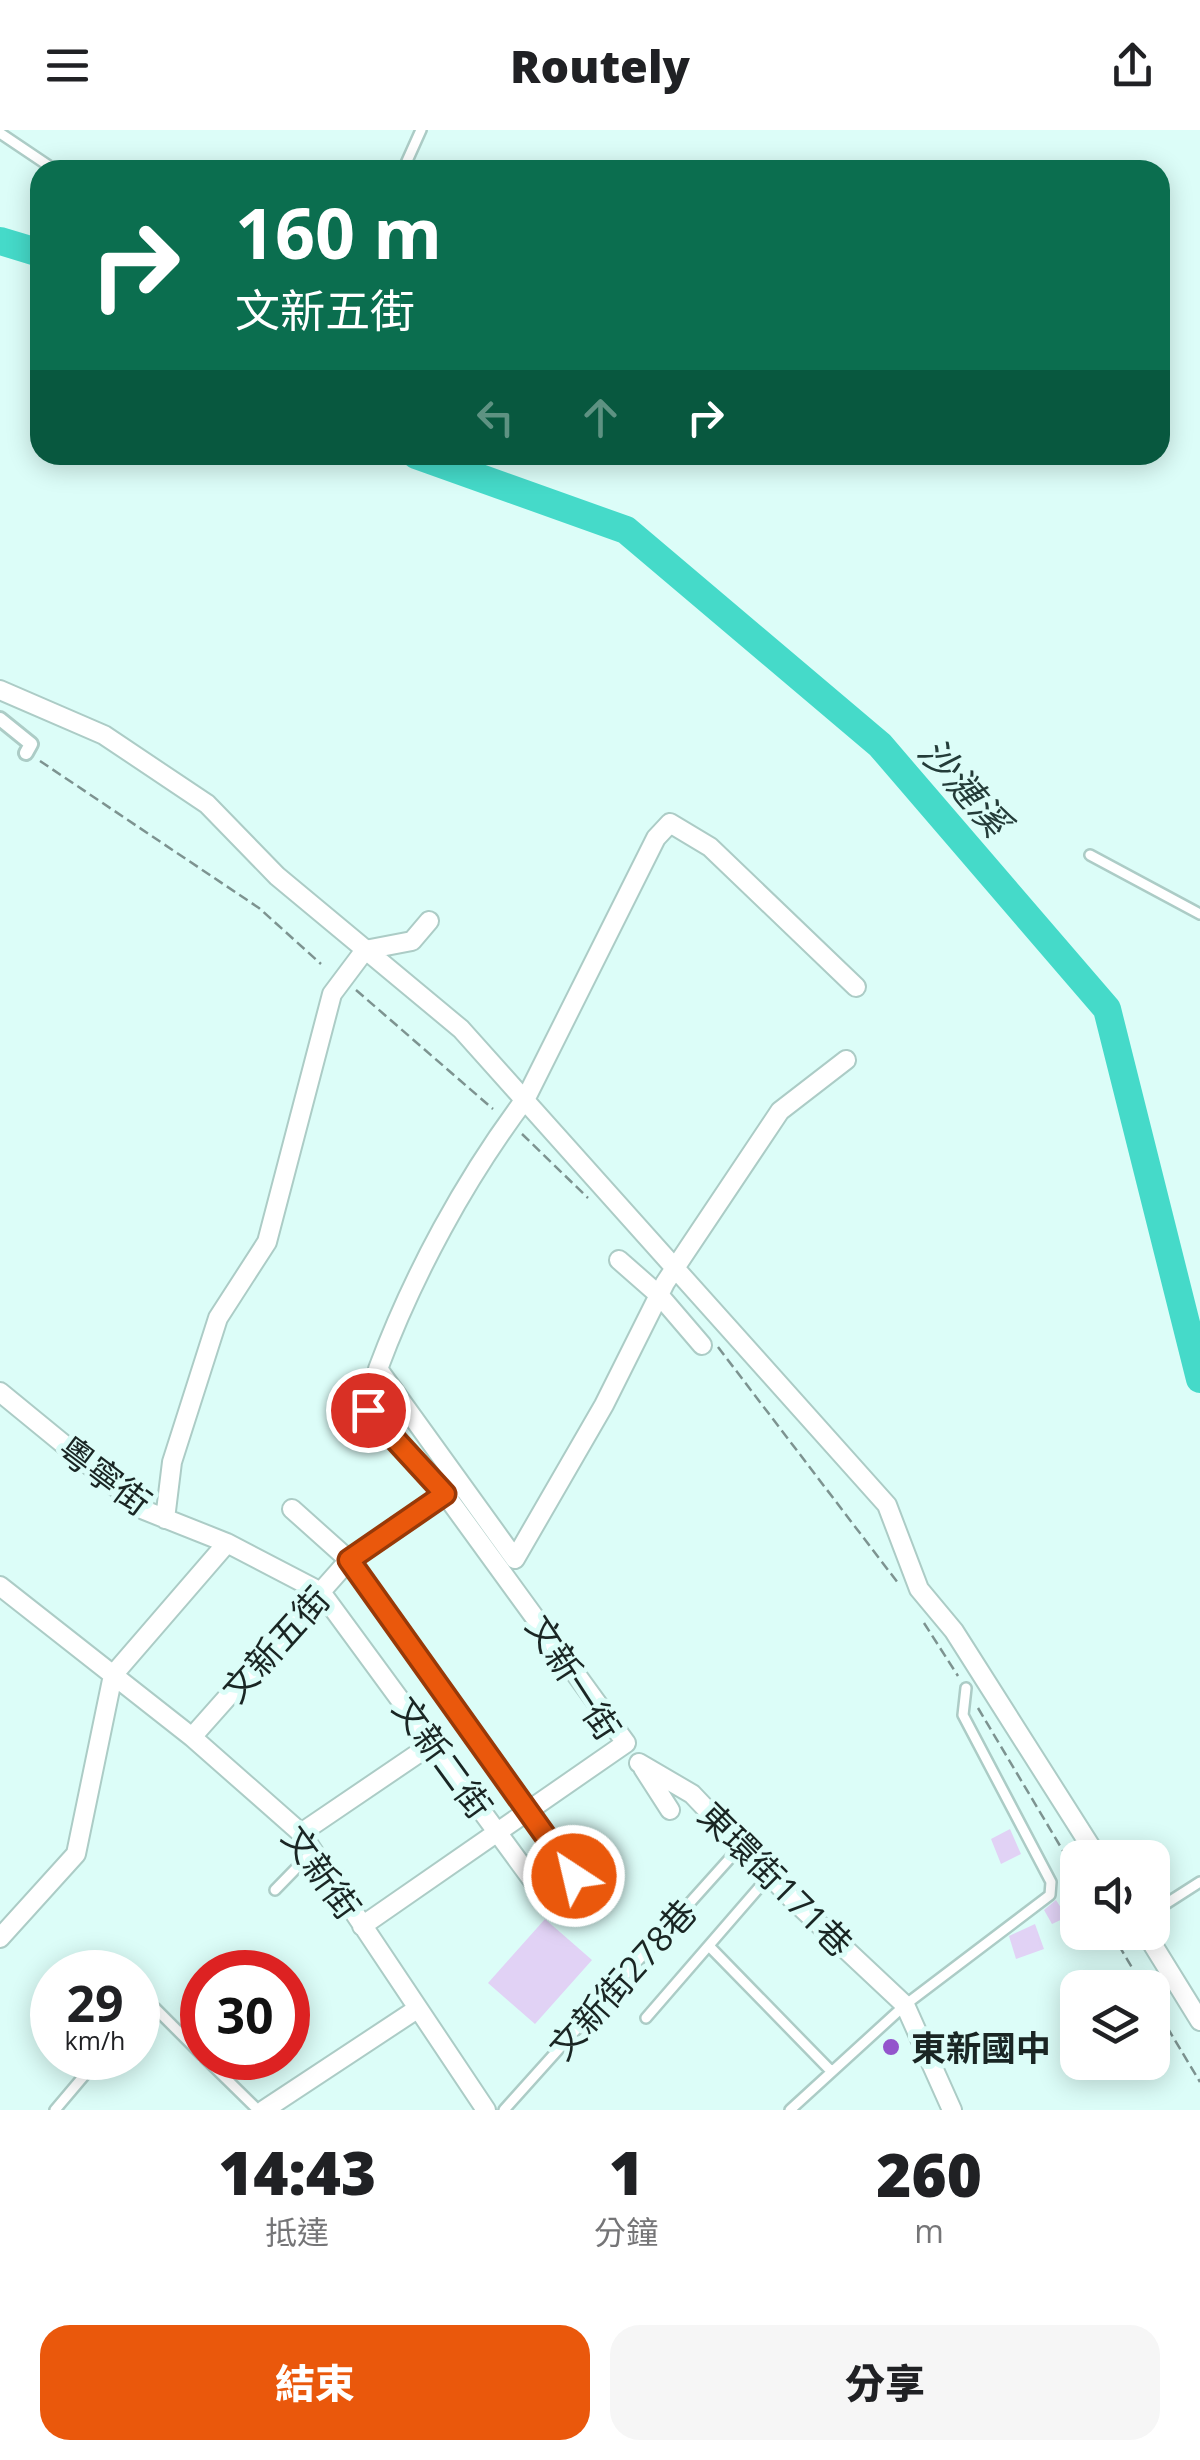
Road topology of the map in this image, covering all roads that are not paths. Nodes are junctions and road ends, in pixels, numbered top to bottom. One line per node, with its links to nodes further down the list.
1 (422, 130): 4 (lane)
2 (0, 133): 3 (lane)
3 (40, 160)
4 (408, 160)
5 (0, 690): 11 (street)
6 (0, 719): 7 (street)
7 (26, 753)
8 (1090, 855): 9 (lane)
9 (1200, 914)
10 (429, 920): 11 (street)
11 (366, 950): 14 (street); 23 (street)
12 (856, 987): 14 (street)
13 (846, 1060): 16 (street)
14 (526, 1098): 16 (street); 21 (street)
15 (620, 1260): 17 (street)
16 (676, 1266): 17 (street); 38 (street)
17 (660, 1296): 18 (street); 21 (street)
18 (709, 1345)
19 (0, 1392): 23 (street, 粵寧街)
20 (368, 1410): 21 (street, 文新一街)
21 (452, 1490): 25 (street, 文新五街); 32 (street, 文新一街)
22 (292, 1510): 25 (street, 文新二街)
23 (165, 1518): 24 (street, 粵寧街)
24 (226, 1543): 27 (street, 文新二街); 28 (street)
25 (349, 1560): 27 (street, 文新五街); 34 (street, 文新二街)
26 (0, 1586): 28 (street)
27 (322, 1592): 30 (street, 文新五街); 31 (street, 文新二街)
28 (113, 1675): 30 (street, 文新街); 46 (street)
29 (966, 1688): 49 (lane)
30 (192, 1738): 36 (street, 文新街)
31 (435, 1742): 36 (street); 37 (street, 文新二街)
32 (626, 1743): 33 (street); 34 (street, 文新一街)
33 (639, 1762): 35 (street); 39 (street, 東環街171巷)
34 (528, 1810): 37 (street, 文新一街); 37 (street, 文新二街)
35 (670, 1810)
36 (301, 1832): 40 (street, 文新街)
37 (497, 1832): 45 (street, 文新一街)
38 (1087, 1840)
39 (740, 1848): 41 (street, 東環街171巷); 61 (lane, 文新街278巷)
40 (313, 1851): 43 (lane); 45 (street, 文新街)
41 (769, 1876): 47 (lane); 49 (street, 東環街171巷)
42 (1200, 1882): 44 (lane)
43 (275, 1890)
44 (1170, 1901)
45 (362, 1926): 50 (street, 文新街)
46 (0, 1938)
47 (709, 1946): 52 (lane); 55 (lane)
48 (1155, 1950): 53 (street)
49 (905, 2006): 55 (lane); 63 (street, 東環街171巷)
50 (417, 2010): 59 (street); 60 (street, 文新街)
51 (160, 2013): 54 (lane)
52 (646, 2018)
53 (1200, 2021)
54 (180, 2032)
55 (831, 2072): 62 (lane)
56 (80, 2080): 58 (lane)
57 (229, 2080): 59 (lane)
58 (55, 2110)
59 (261, 2110)
60 (486, 2110)
61 (504, 2110)
62 (790, 2110)
63 (952, 2110)

